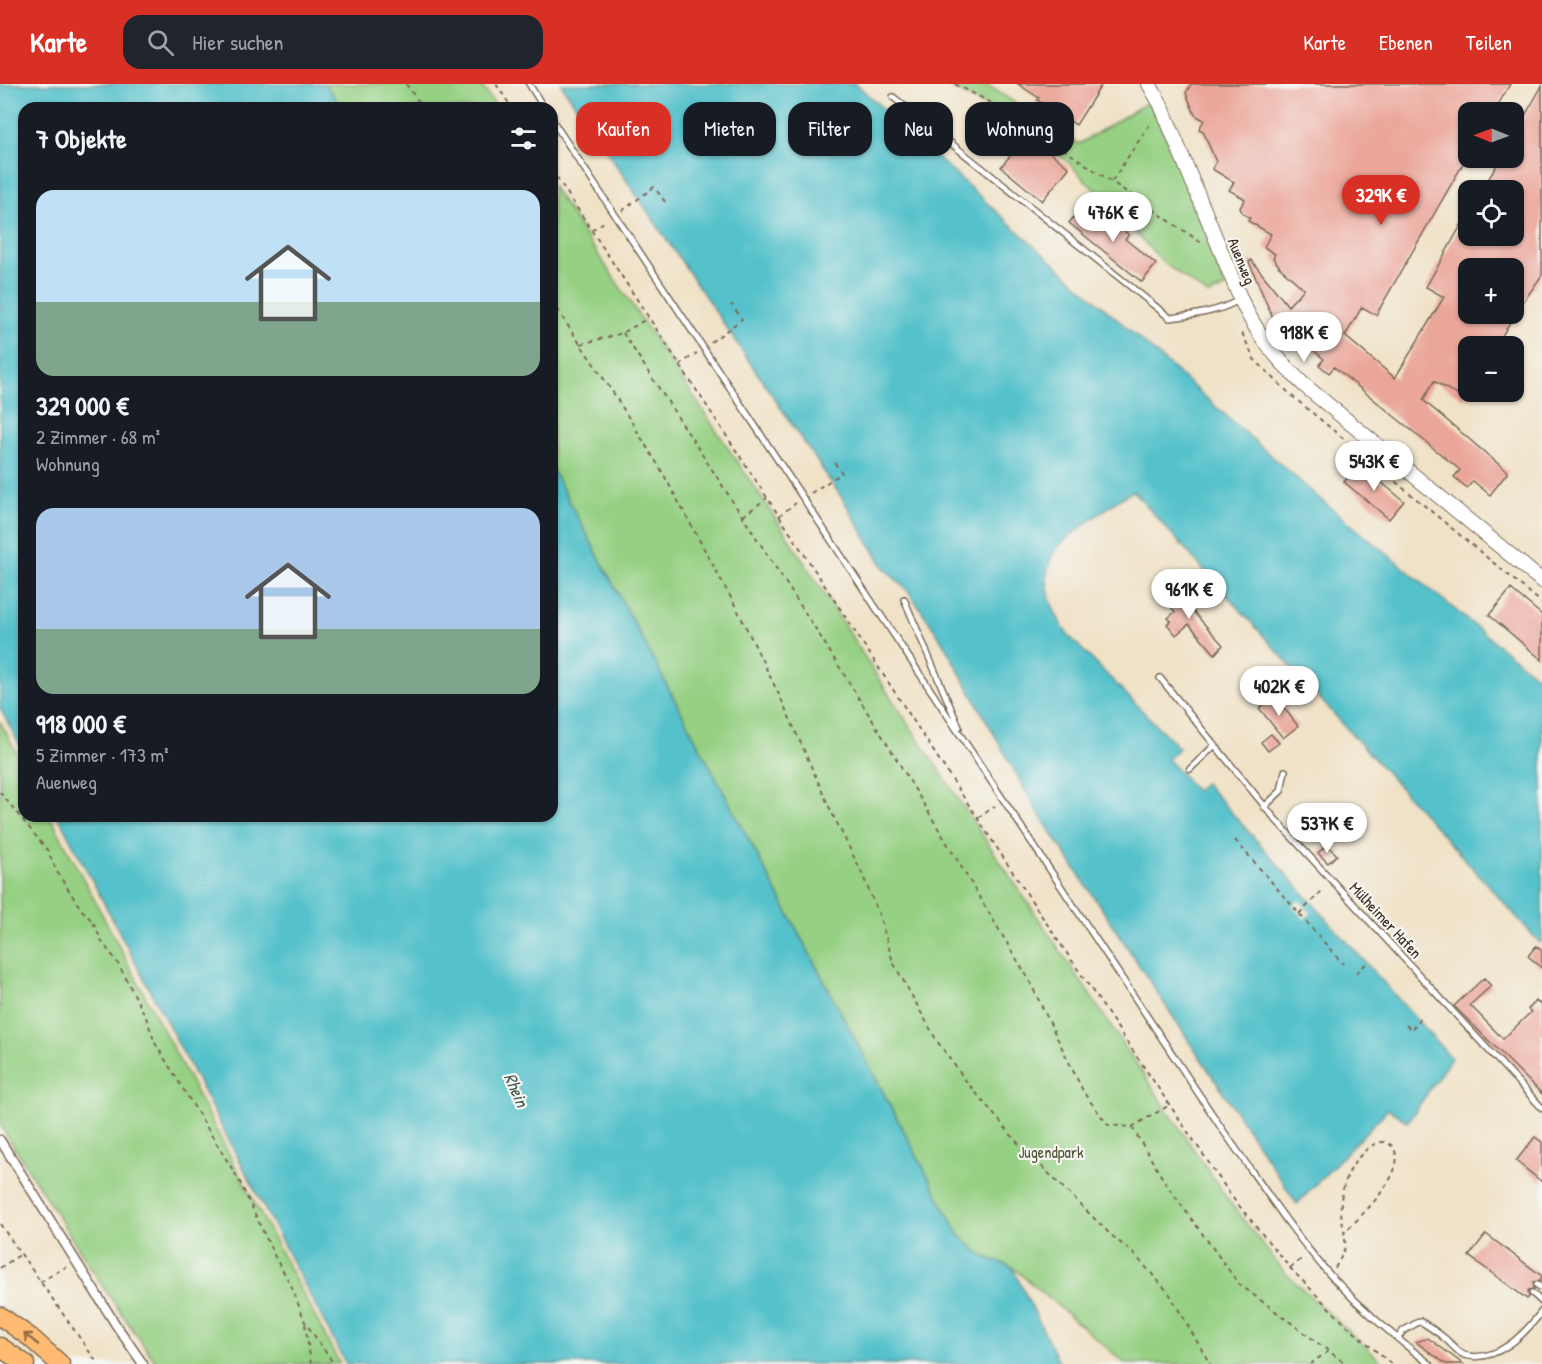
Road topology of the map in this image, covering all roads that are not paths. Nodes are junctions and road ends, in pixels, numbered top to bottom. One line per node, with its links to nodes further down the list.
1 (529, 84): 4 (lane)
2 (1149, 84): 6 (street, Auenweg)
3 (893, 97): 6 (lane)
4 (540, 102)
5 (558, 129): 10 (lane)
6 (1241, 300): 7 (street, Auenweg)
7 (1542, 580)
8 (904, 599): 10 (lane)
9 (1160, 678): 11 (lane, Mülheimer Hafen)
10 (966, 741): 21 (lane)
11 (1214, 746): 12 (lane); 14 (lane, Mülheimer Hafen)
12 (1190, 769)
13 (1285, 771): 14 (lane)
14 (1264, 807): 15 (lane, Mülheimer Hafen)
15 (1542, 1108)
16 (0, 1140): 25 (street)
17 (1532, 1293): 18 (lane)
18 (1542, 1302)
19 (1542, 1311): 21 (lane)
20 (0, 1316): 24 (main road, one-way to 20)
21 (1398, 1338): 26 (lane)
22 (0, 1347): 23 (main road)
23 (25, 1364)
24 (60, 1364)
25 (143, 1364)
26 (1430, 1364)

